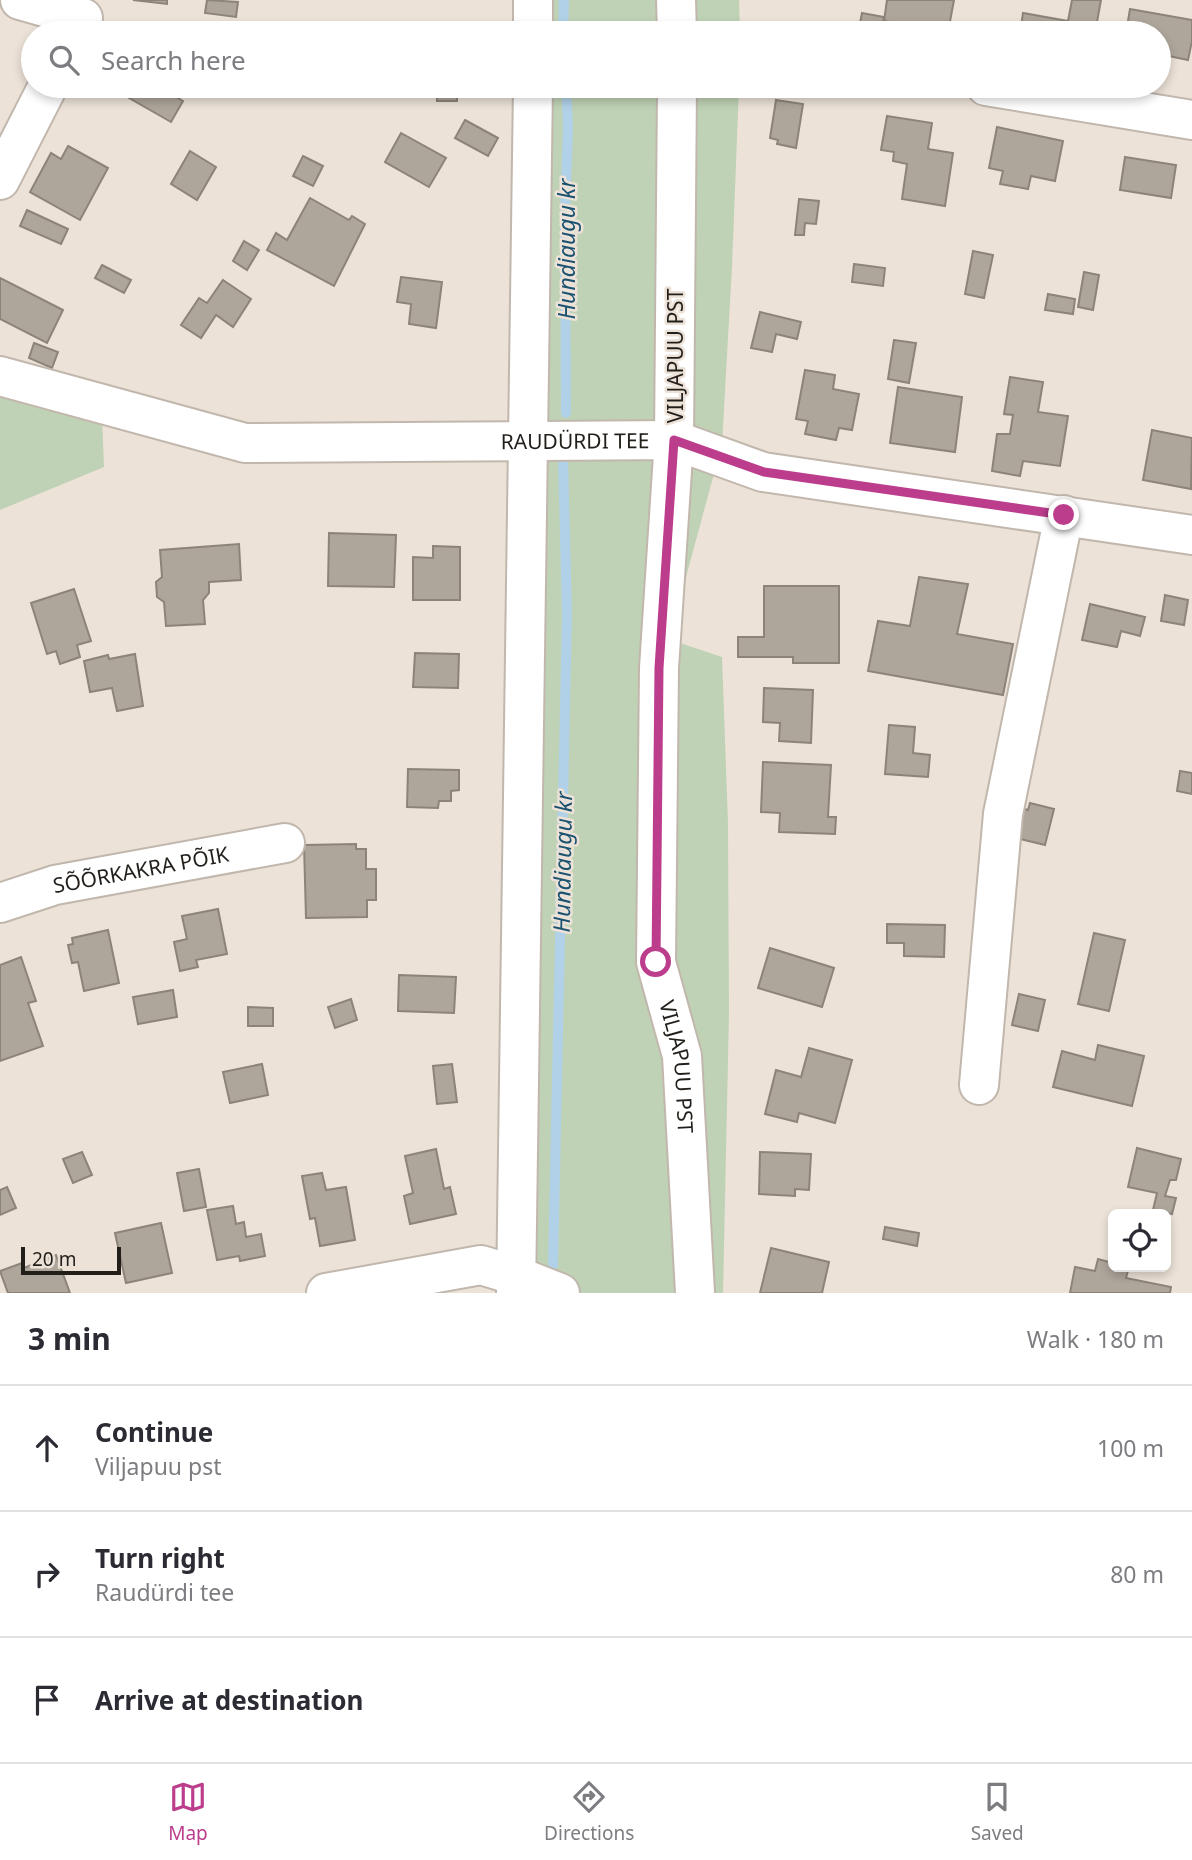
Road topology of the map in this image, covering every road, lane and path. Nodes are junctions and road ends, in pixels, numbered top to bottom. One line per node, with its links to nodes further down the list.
1 (20, 0): 4 (street)
2 (533, 0): 5 (street)
3 (676, 0): 6 (street)
4 (82, 17)
5 (533, 21)
6 (677, 21)
7 (42, 98): 12 (street)
8 (533, 98): 15 (street)
9 (677, 98): 14 (street, VILJAPUU PST)
10 (1059, 98): 11 (street)
11 (1192, 120)
12 (0, 180)
13 (0, 376): 15 (street, RAUDÜRDI TEE)
14 (674, 440): 15 (street, RAUDÜRDI TEE); 16 (street, RAUDÜRDI TEE); 24 (street, VILJAPUU PST)
15 (529, 441): 21 (street)
16 (1064, 515): 17 (street, RAUDÜRDI TEE); 20 (street)
17 (1192, 535)
18 (285, 843): 19 (street, SÕÕRKAKRA PÕIK)
19 (0, 903)
20 (979, 1085)
21 (517, 1284): 22 (street); 23 (street)
22 (326, 1293)
23 (560, 1293)
24 (695, 1293)

